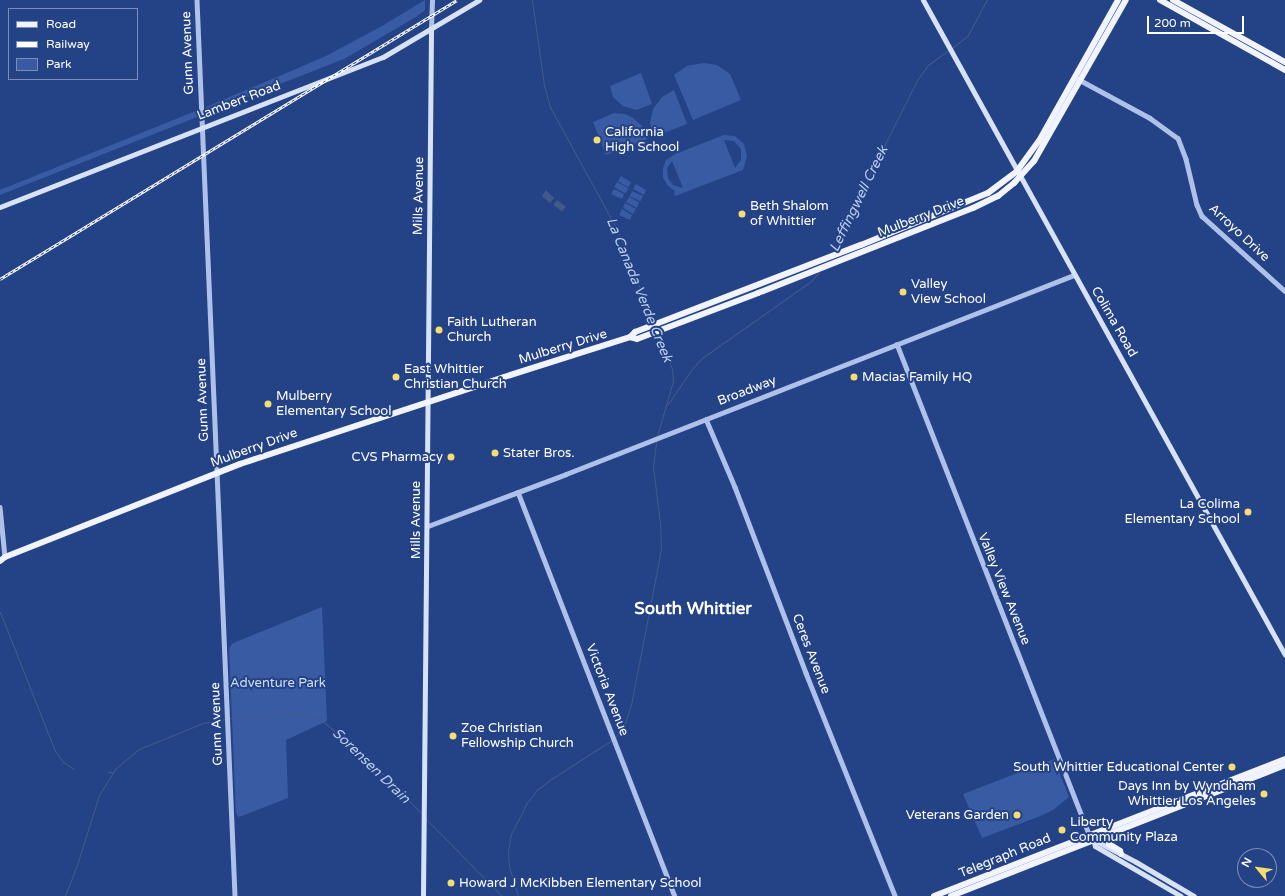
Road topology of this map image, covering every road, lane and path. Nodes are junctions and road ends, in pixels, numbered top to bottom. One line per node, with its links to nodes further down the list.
1 (197, 0): 13 (street, Gunn Avenue)
2 (432, 0): 9 (street, Mills Avenue)
3 (479, 0): 9 (main road, Lambert Road)
4 (923, 0): 14 (main road, Colima Road)
5 (1118, 0): 12 (main road, Mulberry Drive)
6 (1126, 0): 12 (main road, Mulberry Drive)
7 (1160, 0): 11 (main road)
8 (1173, 0): 10 (main road)
9 (431, 29): 13 (main road, Lambert Road); 25 (main road, Mills Avenue)
10 (1285, 62)
11 (1285, 70)
12 (1078, 78): 14 (main road, Mulberry Drive); 15 (main road, Mulberry Drive); 21 (street, Arroyo Drive)
13 (203, 127): 16 (main road, Lambert Road); 27 (street, Gunn Avenue)
14 (1017, 171): 15 (main road, Colima Road); 17 (main road, Mulberry Drive)
15 (1020, 177): 17 (main road, Mulberry Drive); 19 (main road, Colima Road)
16 (0, 207)
17 (845, 255): 18 (main road, Mulberry Drive)
18 (816, 266): 20 (main road, Mulberry Drive); 22 (main road, Mulberry Drive)
19 (1074, 275): 24 (street, Broadway); 33 (main road, Colima Road)
20 (773, 279): 22 (main road); 23 (main road, Mulberry Drive)
21 (1285, 290)
22 (748, 297): 23 (main road, Mulberry Drive)
23 (630, 337): 25 (main road, Mulberry Drive)
24 (897, 344): 26 (street, Broadway); 37 (street, Valley View Avenue)
25 (428, 402): 27 (main road, Mulberry Drive); 30 (main road, Mills Avenue)
26 (706, 419): 28 (street, Broadway); 43 (street, Ceres Avenue)
27 (216, 473): 31 (main road, Mulberry Drive); 40 (street, Gunn Avenue)
28 (518, 492): 30 (street, Broadway); 42 (street, Victoria Avenue)
29 (0, 507): 31 (street)
30 (428, 526): 41 (main road, Mills Avenue)
31 (3, 557): 32 (main road, Mulberry Drive)
32 (0, 561)
33 (1285, 655)
34 (1285, 759): 37 (main road, Telegraph Road)
35 (1285, 765): 36 (main road, Telegraph Road)
36 (1116, 832): 38 (main road, Telegraph Road); 39 (main road)
37 (1090, 834): 38 (main road, Valley View Avenue); 44 (main road, Telegraph Road)
38 (1094, 840): 39 (main road, Valley View Avenue); 45 (main road, Telegraph Road); 46 (main road, Valley View Avenue)
39 (1122, 854): 47 (main road, Valley View Avenue)
40 (235, 896)
41 (423, 896)
42 (676, 896)
43 (895, 896)
44 (934, 896)
45 (951, 896)
46 (1181, 896)
47 (1194, 896)

